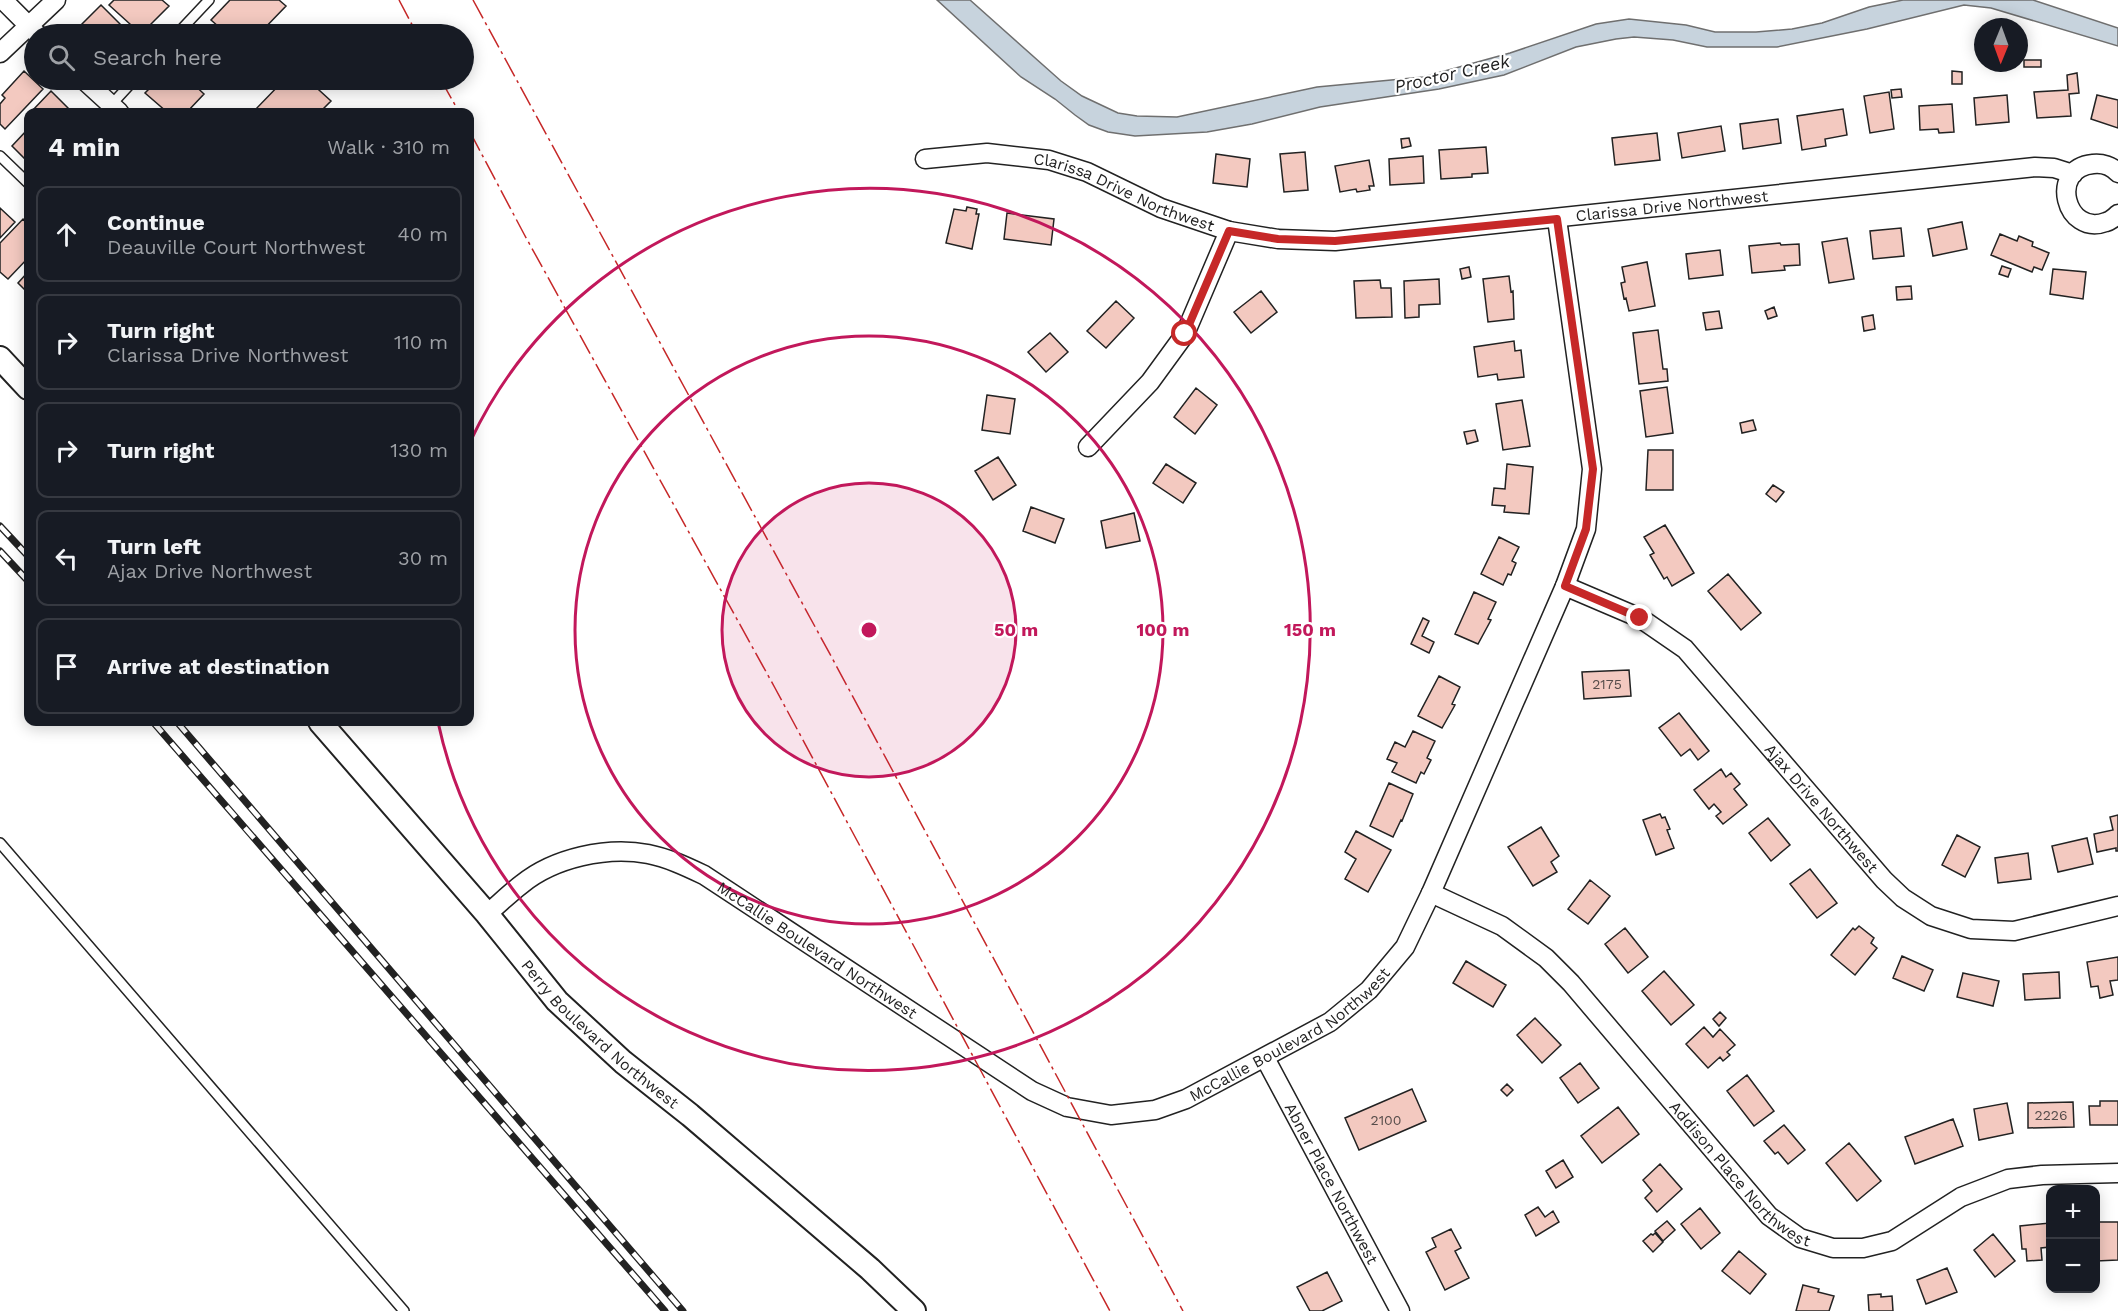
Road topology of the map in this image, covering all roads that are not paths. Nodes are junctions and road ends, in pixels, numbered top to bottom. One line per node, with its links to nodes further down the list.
1 (3, 0): 4 (street)
2 (56, 0): 5 (street)
3 (209, 0): 6 (lane)
4 (26, 24)
5 (38, 24)
6 (186, 24)
7 (24, 37): 8 (street)
8 (0, 53)
9 (95, 90): 11 (street)
10 (127, 90): 12 (lane)
11 (114, 108)
12 (116, 108)
13 (0, 156): 17 (lane)
14 (925, 159): 20 (street, Clarissa Drive Northwest)
15 (2118, 173): 16 (street)
16 (2073, 174): 18 (street); 19 (street, Clarissa Drive Northwest)
17 (24, 179)
18 (2118, 214)
19 (1557, 219): 20 (street, Clarissa Drive Northwest); 24 (street, McCallie Boulevard Northwest)
20 (1229, 231): 23 (street)
21 (0, 358): 22 (street)
22 (24, 384)
23 (1088, 447)
24 (1565, 586): 27 (street, McCallie Boulevard Northwest); 28 (street, Ajax Drive Northwest)
25 (324, 726): 29 (street, Perry Boulevard Northwest)
26 (0, 843): 32 (lane)
27 (1431, 893): 30 (street, McCallie Boulevard Northwest); 31 (street, Addison Place Northwest)
28 (2118, 906)
29 (488, 914): 30 (street, McCallie Boulevard Northwest); 33 (street, Perry Boulevard Northwest)
30 (1265, 1058): 34 (street, Abner Place Northwest)
31 (2118, 1173)
32 (404, 1311)
33 (914, 1311)
34 (1400, 1311)

